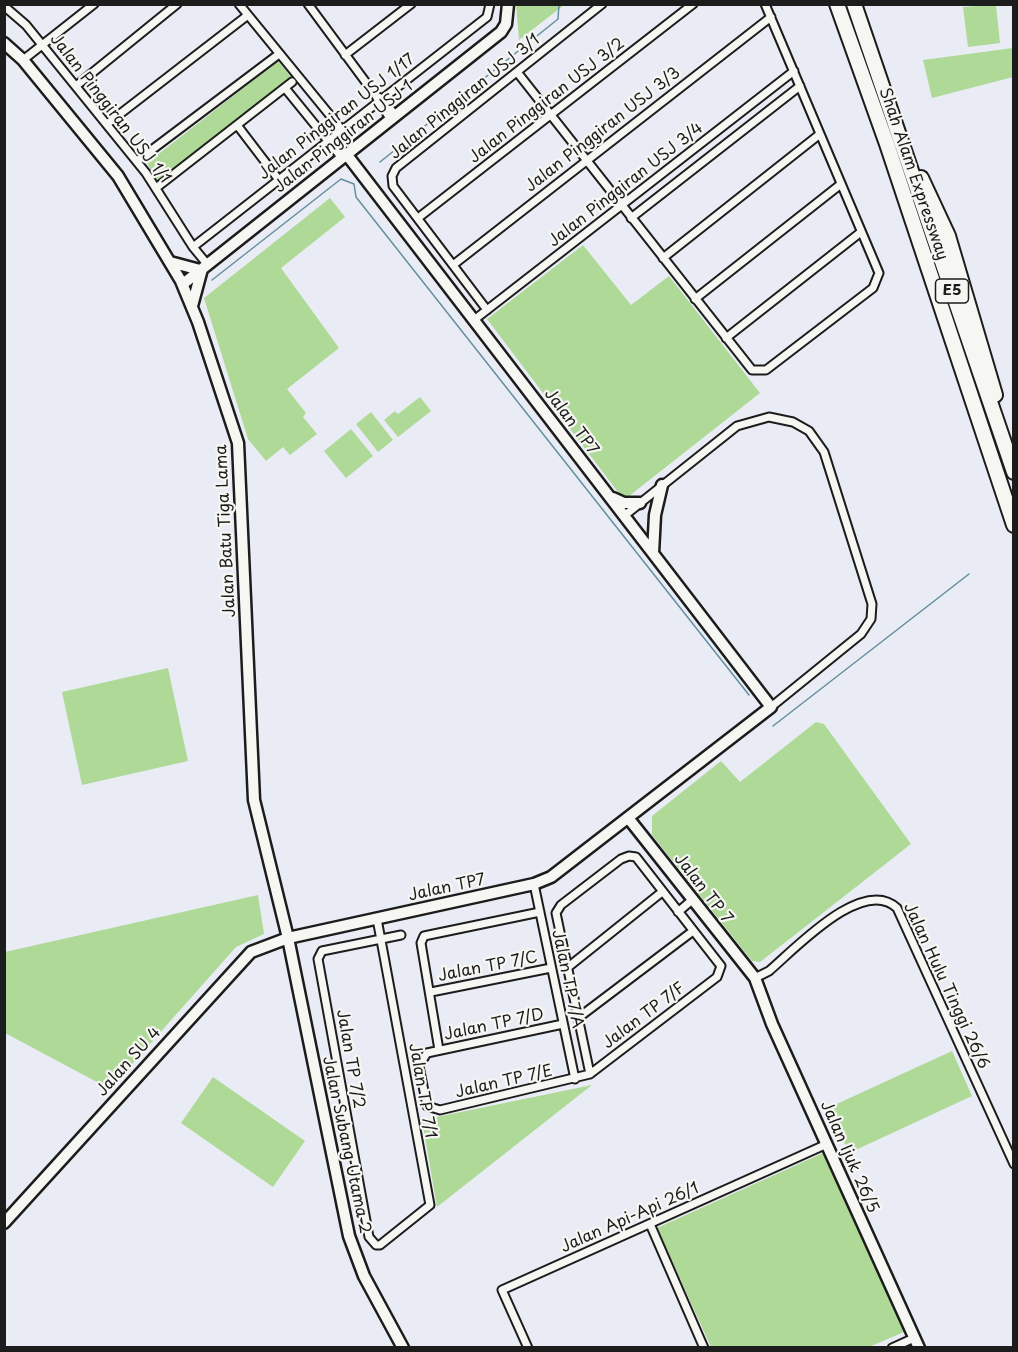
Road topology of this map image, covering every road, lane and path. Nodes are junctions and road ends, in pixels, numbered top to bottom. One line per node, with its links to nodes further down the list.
1 (94, 4): 17 (street)
2 (177, 4): 24 (street)
3 (239, 4): 14 (street)
4 (411, 4): 19 (street)
5 (490, 4): 27 (street, Jalan Pinggiran USJ 1/17)
6 (508, 4): 30 (street, Jalan Pinggiran USJ 1)
7 (602, 4): 22 (street, Jalan Pinggiran USJ 3/1)
8 (693, 4): 29 (street, Jalan Pinggiran USJ 3/2)
9 (765, 4): 15 (street)
10 (837, 4): 63 (highway, Shah Alam Expressway / E5)
11 (854, 4): 28 (highway, Shah Alam Expressway / E5)
12 (5, 5): 17 (street, Jalan Pinggiran USJ 1/1)
13 (311, 6): 19 (street)
14 (248, 15): 18 (street); 31 (street)
15 (771, 17): 21 (street); 37 (street, Jalan Pinggiran USJ 3/3)
16 (4, 43): 20 (street, Jalan Batu Tiga Lama)
17 (42, 45): 20 (street); 24 (street, Jalan Pinggiran USJ 1/1)
18 (279, 54): 33 (street); 38 (street)
19 (345, 55): 27 (street)
20 (23, 60): 48 (street, Jalan Batu Tiga Lama)
21 (794, 71): 25 (street); 42 (street, Jalan Pinggiran USJ 3/4)
22 (517, 72): 29 (street); 43 (street, Jalan Pinggiran USJ 3/1)
23 (292, 82): 26 (street)
24 (76, 86): 31 (street, Jalan Pinggiran USJ 1/1)
25 (800, 86): 34 (street); 44 (street, Jalan Pinggiran USJ 3/4)
26 (285, 88): 32 (street); 35 (street)
27 (379, 99): 30 (street); 33 (street, Jalan Pinggiran USJ 1/17)
28 (890, 111): 57 (highway); 58 (highway, Shah Alam Expressway / E5)
29 (550, 115): 37 (street); 43 (street, Jalan Pinggiran USJ 3/2)
30 (393, 118): 36 (street, Jalan Pinggiran USJ 1)
31 (107, 124): 38 (street, Jalan Pinggiran USJ 1/1)
32 (237, 125): 39 (street); 41 (street)
33 (342, 130): 35 (street, Jalan Pinggiran USJ 1/17)
34 (820, 134): 40 (street); 47 (street)
35 (328, 141): 36 (street); 39 (street, Jalan Pinggiran USJ 1/17)
36 (344, 156): 50 (street, Jalan Pinggiran USJ 1); 55 (street, Jalan TP7)
37 (586, 160): 42 (street); 49 (street, Jalan Pinggiran USJ 3/3)
38 (137, 161): 41 (street, Jalan Pinggiran USJ 1/1)
39 (279, 180): 46 (street, Jalan Pinggiran USJ 1/17)
40 (841, 184): 45 (street); 52 (street)
41 (156, 188): 46 (street, Jalan Pinggiran USJ 1/1)
42 (622, 206): 44 (street); 54 (street, Jalan Pinggiran USJ 3/4)
43 (418, 218): 49 (street, Jalan Pinggiran USJ 3/1)
44 (631, 218): 47 (street)
45 (861, 232): 56 (street); 56 (street)
46 (193, 247): 50 (street, Jalan Pinggiran USJ 1/1)
47 (663, 258): 52 (street)
48 (170, 262): 50 (street); 51 (street, Jalan Batu Tiga Lama)
49 (453, 265): 54 (street, Jalan Pinggiran USJ 3/1)
50 (203, 268): 51 (street, Jalan Pinggiran USJ 1); 53 (street)
51 (183, 284): 53 (street, Jalan Batu Tiga Lama)
52 (695, 299): 56 (street)
53 (192, 307): 75 (street, Jalan Batu Tiga Lama)
54 (487, 310): 55 (street, Jalan Pinggiran USJ 3/4)
55 (474, 320): 60 (street, Jalan TP7)
56 (726, 338)
57 (1014, 462)
58 (1014, 472)
59 (662, 485): 61 (street, Jalan TP7); 64 (street); 65 (street, Jalan TP7)
60 (610, 497): 61 (street); 62 (street, Jalan TP7)
61 (640, 503): 62 (street, Jalan TP7)
62 (624, 516): 64 (street, Jalan TP7)
63 (1014, 525)
64 (652, 553): 65 (street, Jalan TP7)
65 (764, 713): 66 (street, Jalan TP7)
66 (629, 819): 67 (street, Jalan TP7); 69 (street, Jalan TP 7)
67 (534, 884): 70 (street, Jalan TP 7/A); 72 (street, Jalan TP7)
68 (663, 892): 71 (street); 78 (street); 78 (street)
69 (692, 900): 71 (street); 79 (street, Jalan TP 7)
70 (540, 912): 77 (street, Jalan TP 7/A); 80 (street)
71 (678, 912): 73 (street)
72 (377, 918): 75 (street, Jalan TP7); 76 (street, Jalan TP 7/1)
73 (693, 931): 81 (street); 84 (street, Jalan TP 7/F)
74 (401, 935): 76 (street, Jalan TP 7/2)
75 (288, 938): 89 (street, Jalan SU 4); 93 (street, Jalan Subang Utama 2)
76 (381, 939): 91 (street, Jalan TP 7/1); 91 (street, Jalan TP 7/2)
77 (551, 968): 80 (street, Jalan TP 7/C); 82 (street, Jalan TP 7/A)
78 (567, 968): 81 (street)
79 (754, 978): 87 (street, Jalan Ijuk 26/5); 88 (street, Jalan Hulu Tinggi 26/6)
80 (431, 992): 83 (street)
81 (578, 1018): 84 (street)
82 (563, 1024): 83 (street, Jalan TP 7/D); 85 (street, Jalan TP 7/A)
83 (440, 1050): 86 (street, Jalan TP 7/D)
84 (590, 1074): 85 (street, Jalan TP 7/F)
85 (575, 1079): 86 (street, Jalan TP 7/E)
86 (422, 1083)
87 (827, 1144): 90 (street, Jalan Api-Api 26/1); 92 (street, Jalan Ijuk 26/5)
88 (1014, 1164)
89 (4, 1223)
90 (650, 1224): 94 (street, Jalan Api-Api 26/1); 95 (street)
91 (380, 1245)
92 (916, 1343): 96 (street)
93 (403, 1347)
94 (528, 1347)
95 (704, 1347)
96 (892, 1347)

